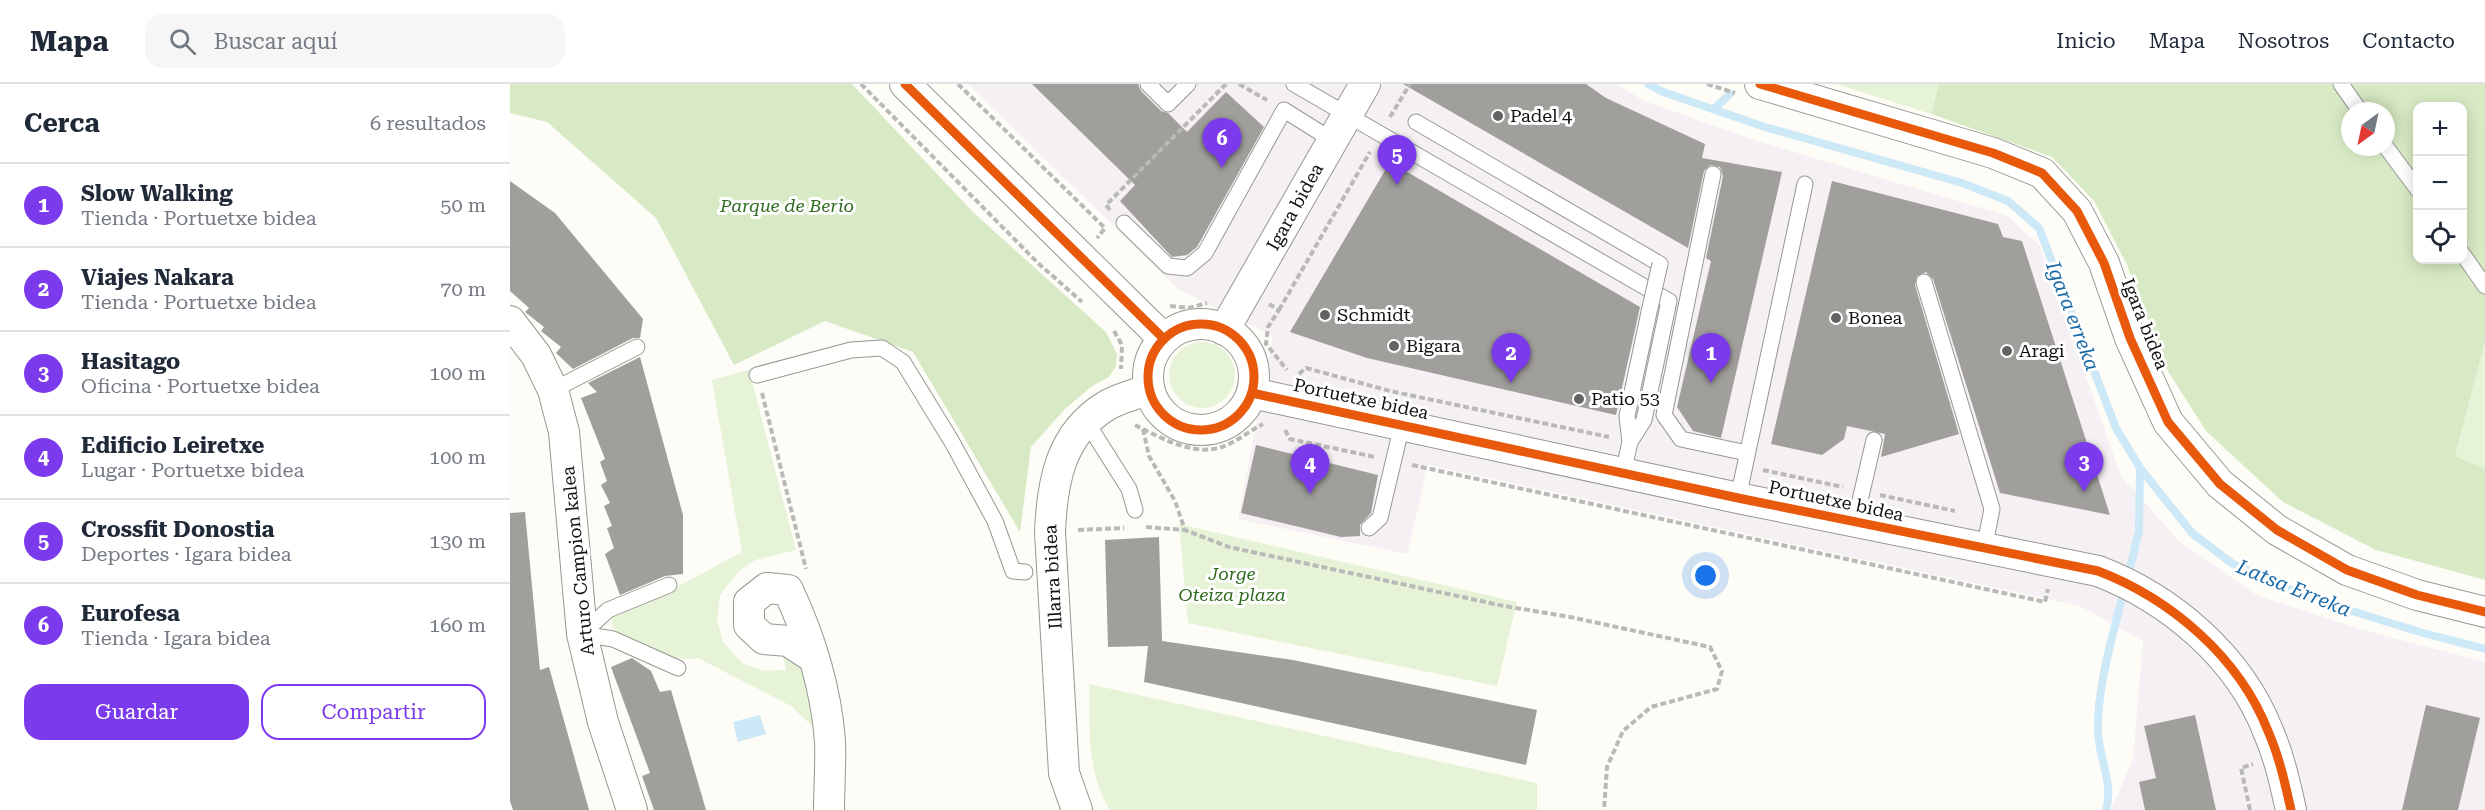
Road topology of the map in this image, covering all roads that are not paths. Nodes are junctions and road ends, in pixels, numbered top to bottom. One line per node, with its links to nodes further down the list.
1 (905, 84): 22 (street)
2 (1148, 84): 3 (lane)
3 (1188, 84)
4 (1294, 84): 9 (lane)
5 (1365, 84): 9 (street, Igara bidea)
6 (1760, 84): 41 (street, Igara bidea)
7 (2341, 84): 8 (lane)
8 (2354, 102)
9 (1347, 114): 11 (street, Igara bidea); 31 (lane)
10 (1416, 122): 31 (lane, bridge)
11 (1332, 140): 16 (lane); 21 (street, Igara bidea)
12 (2393, 156): 14 (lane)
13 (1713, 174): 32 (lane)
14 (2413, 183)
15 (1805, 184): 32 (lane)
16 (1124, 223)
17 (2467, 259): 19 (lane)
18 (1924, 282): 38 (lane)
19 (2485, 286)
20 (510, 321): 26 (street, Arturo Campion kalea)
21 (1224, 330): 22 (street); 27 (street)
22 (1164, 339): 25 (street)
23 (637, 347): 26 (lane)
24 (757, 375): 39 (lane)
25 (1149, 389): 27 (street); 28 (street, Illarra bidea)
26 (553, 390): 42 (street, Arturo Campion kalea)
27 (1252, 393): 29 (street, Portuetxe bidea)
28 (1086, 422): 35 (lane); 47 (street, Illarra bidea)
29 (1402, 425): 33 (street, Portuetxe bidea); 37 (lane)
30 (1874, 440): 36 (lane)
31 (1630, 442): 33 (lane)
32 (1747, 453): 34 (lane)
33 (1623, 473): 34 (street, Portuetxe bidea)
34 (1738, 498): 36 (street, Portuetxe bidea)
35 (1135, 510)
36 (1855, 522): 38 (street, Portuetxe bidea)
37 (1369, 528)
38 (1984, 549): 48 (street, Portuetxe bidea)
39 (1025, 572)
40 (669, 585): 42 (lane)
41 (2485, 612)
42 (582, 634): 44 (lane); 45 (street, Arturo Campion kalea)
43 (814, 658): 46 (street)
44 (678, 668)
45 (632, 810)
46 (829, 810)
47 (1077, 810)
48 (2291, 810)

